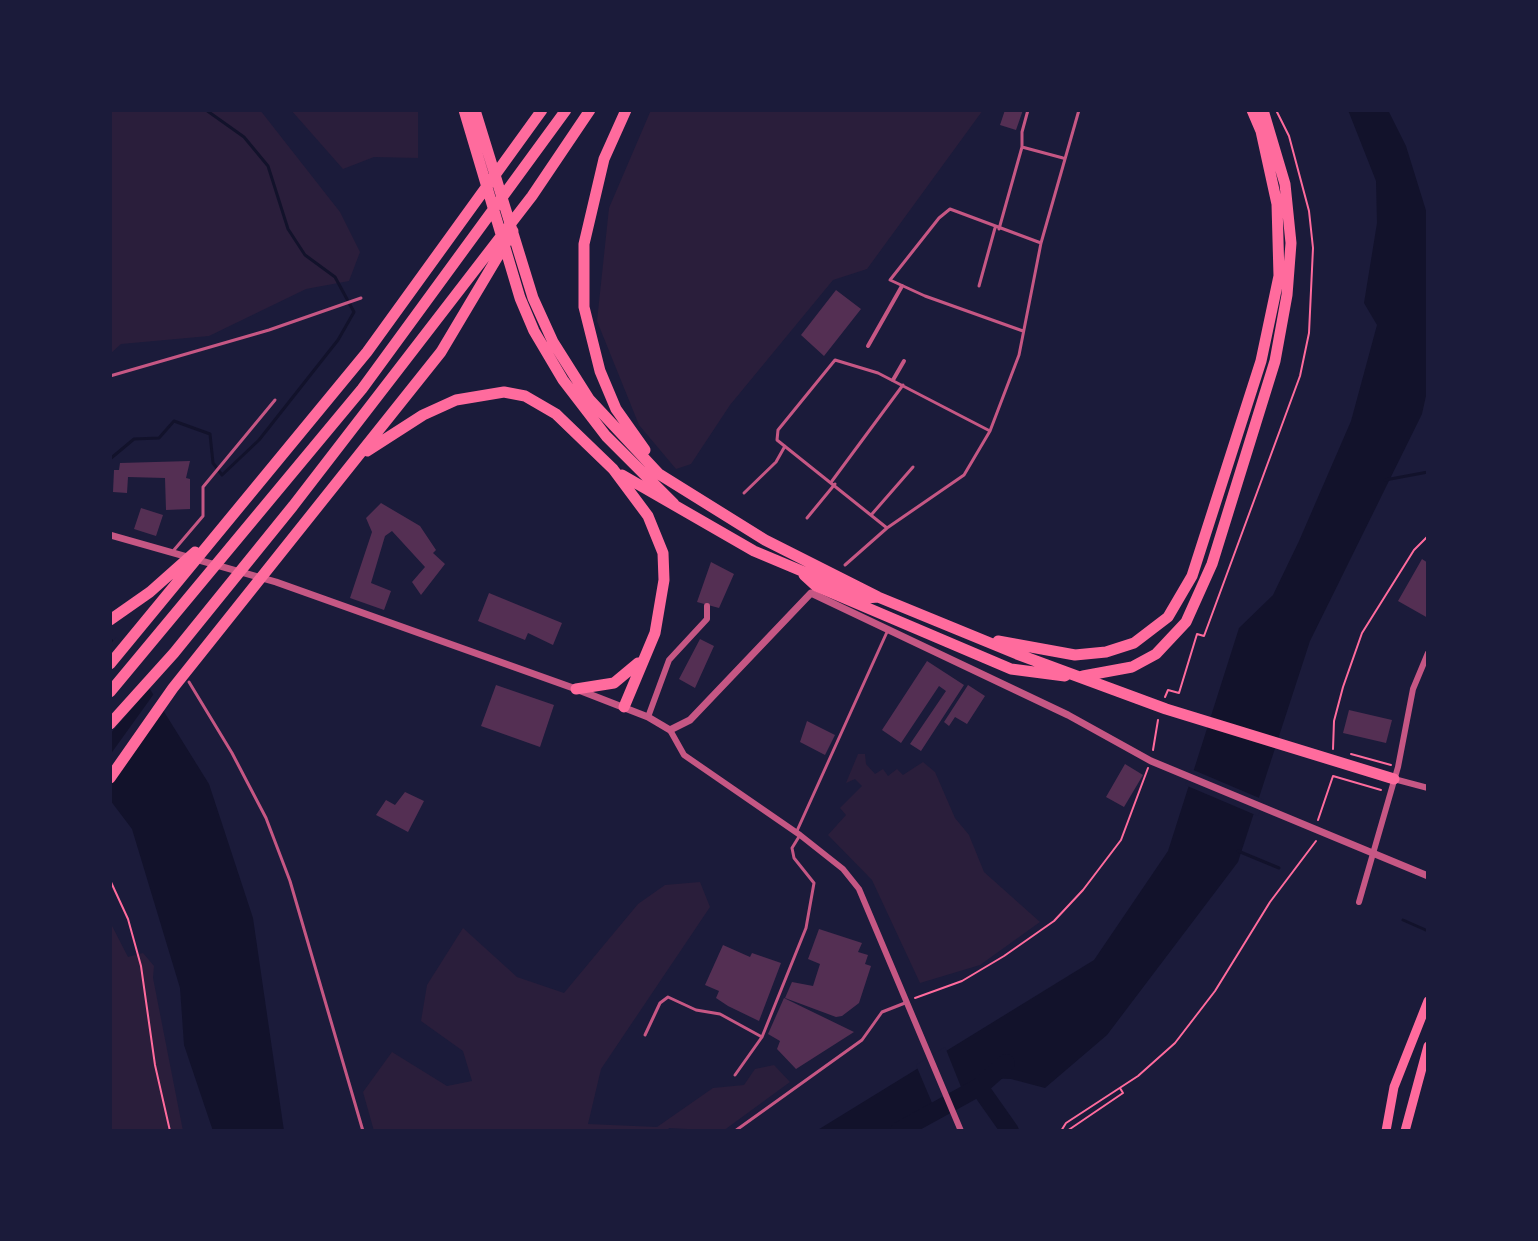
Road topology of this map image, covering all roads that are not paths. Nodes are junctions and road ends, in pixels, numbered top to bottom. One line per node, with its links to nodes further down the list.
1 (464, 110): 19 (highway)
2 (475, 110): 19 (highway)
3 (542, 110): 42 (highway)
4 (566, 110): 55 (highway)
5 (590, 110): 13 (highway)
6 (626, 110): 33 (highway)
7 (1028, 110): 11 (lane)
8 (1079, 110): 12 (lane)
9 (1252, 110): 48 (highway)
10 (1263, 110): 43 (highway)
11 (1022, 147): 12 (lane); 14 (lane)
12 (1063, 158): 15 (lane)
13 (532, 196): 29 (highway); 50 (highway)
14 (997, 228): 15 (lane); 16 (lane); 17 (lane)
15 (1041, 243): 20 (lane)
16 (902, 286): 20 (lane); 21 (street)
17 (979, 286)
18 (361, 298): 23 (lane)
19 (527, 298): 33 (highway); 35 (highway)
20 (1024, 331): 27 (lane)
21 (868, 346)
22 (904, 361): 24 (street)
23 (110, 376)
24 (893, 380): 25 (lane); 28 (lane)
25 (903, 385): 27 (lane); 32 (lane)
26 (275, 400): 40 (lane)
27 (990, 431): 38 (lane)
28 (785, 446): 32 (lane); 34 (lane)
29 (356, 458): 31 (highway); 61 (highway)
30 (913, 467): 36 (lane)
31 (613, 469): 35 (highway); 49 (highway)
32 (834, 482): 36 (lane); 37 (lane)
33 (681, 488): 44 (highway)
34 (744, 493)
35 (674, 504): 43 (highway)
36 (872, 514): 38 (lane)
37 (807, 518)
38 (887, 528): 41 (lane)
39 (110, 535): 40 (street)
40 (171, 553): 54 (street)
41 (845, 565)
42 (187, 566): 46 (highway); 52 (highway)
43 (804, 575): 44 (highway)
44 (878, 597): 48 (highway)
45 (707, 606): 57 (street)
46 (110, 620)
47 (889, 628): 59 (street); 64 (lane); 65 (street)
48 (974, 636): 62 (highway)
49 (648, 649): 54 (highway); 56 (highway)
50 (174, 653): 58 (highway); 60 (highway)
51 (1428, 653): 62 (street)
52 (110, 664)
53 (189, 682): 75 (lane)
54 (576, 689): 56 (street)
55 (110, 692)
56 (624, 707): 57 (street)
57 (648, 717): 59 (street)
58 (110, 724)
59 (670, 730): 64 (street)
60 (110, 735)
61 (110, 778)
62 (1394, 779): 63 (street); 65 (street)
63 (1428, 788)
64 (798, 834): 69 (street); 71 (lane)
65 (1375, 854): 66 (street); 67 (street)
66 (1428, 876)
67 (1359, 902)
68 (1427, 1003): 78 (main road)
69 (910, 1005): 76 (lane); 77 (street)
70 (645, 1035): 71 (lane)
71 (762, 1037): 74 (lane)
72 (1428, 1046): 73 (main road)
73 (1424, 1068): 79 (main road)
74 (735, 1075)
75 (363, 1131)
76 (735, 1131)
77 (961, 1131)
78 (1386, 1131)
79 (1405, 1131)

